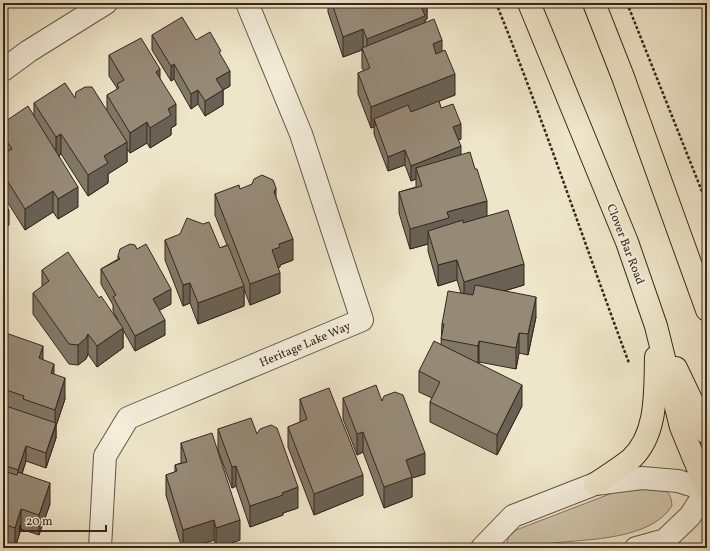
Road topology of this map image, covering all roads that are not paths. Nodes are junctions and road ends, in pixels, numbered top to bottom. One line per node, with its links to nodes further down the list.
1 (106, 3): 5 (street)
2 (247, 3): 11 (street, Heritage Lake Way)
3 (529, 3): 7 (main road, Clover Bar Road)
4 (594, 3): 6 (main road)
5 (3, 70)
6 (706, 308)
7 (656, 326): 8 (main road); 9 (main road); 10 (main road, Clover Bar Road)
8 (707, 433)
9 (595, 484): 10 (street); 12 (street)
10 (707, 490): 13 (street)
11 (100, 548)
12 (482, 548)
13 (636, 548)

